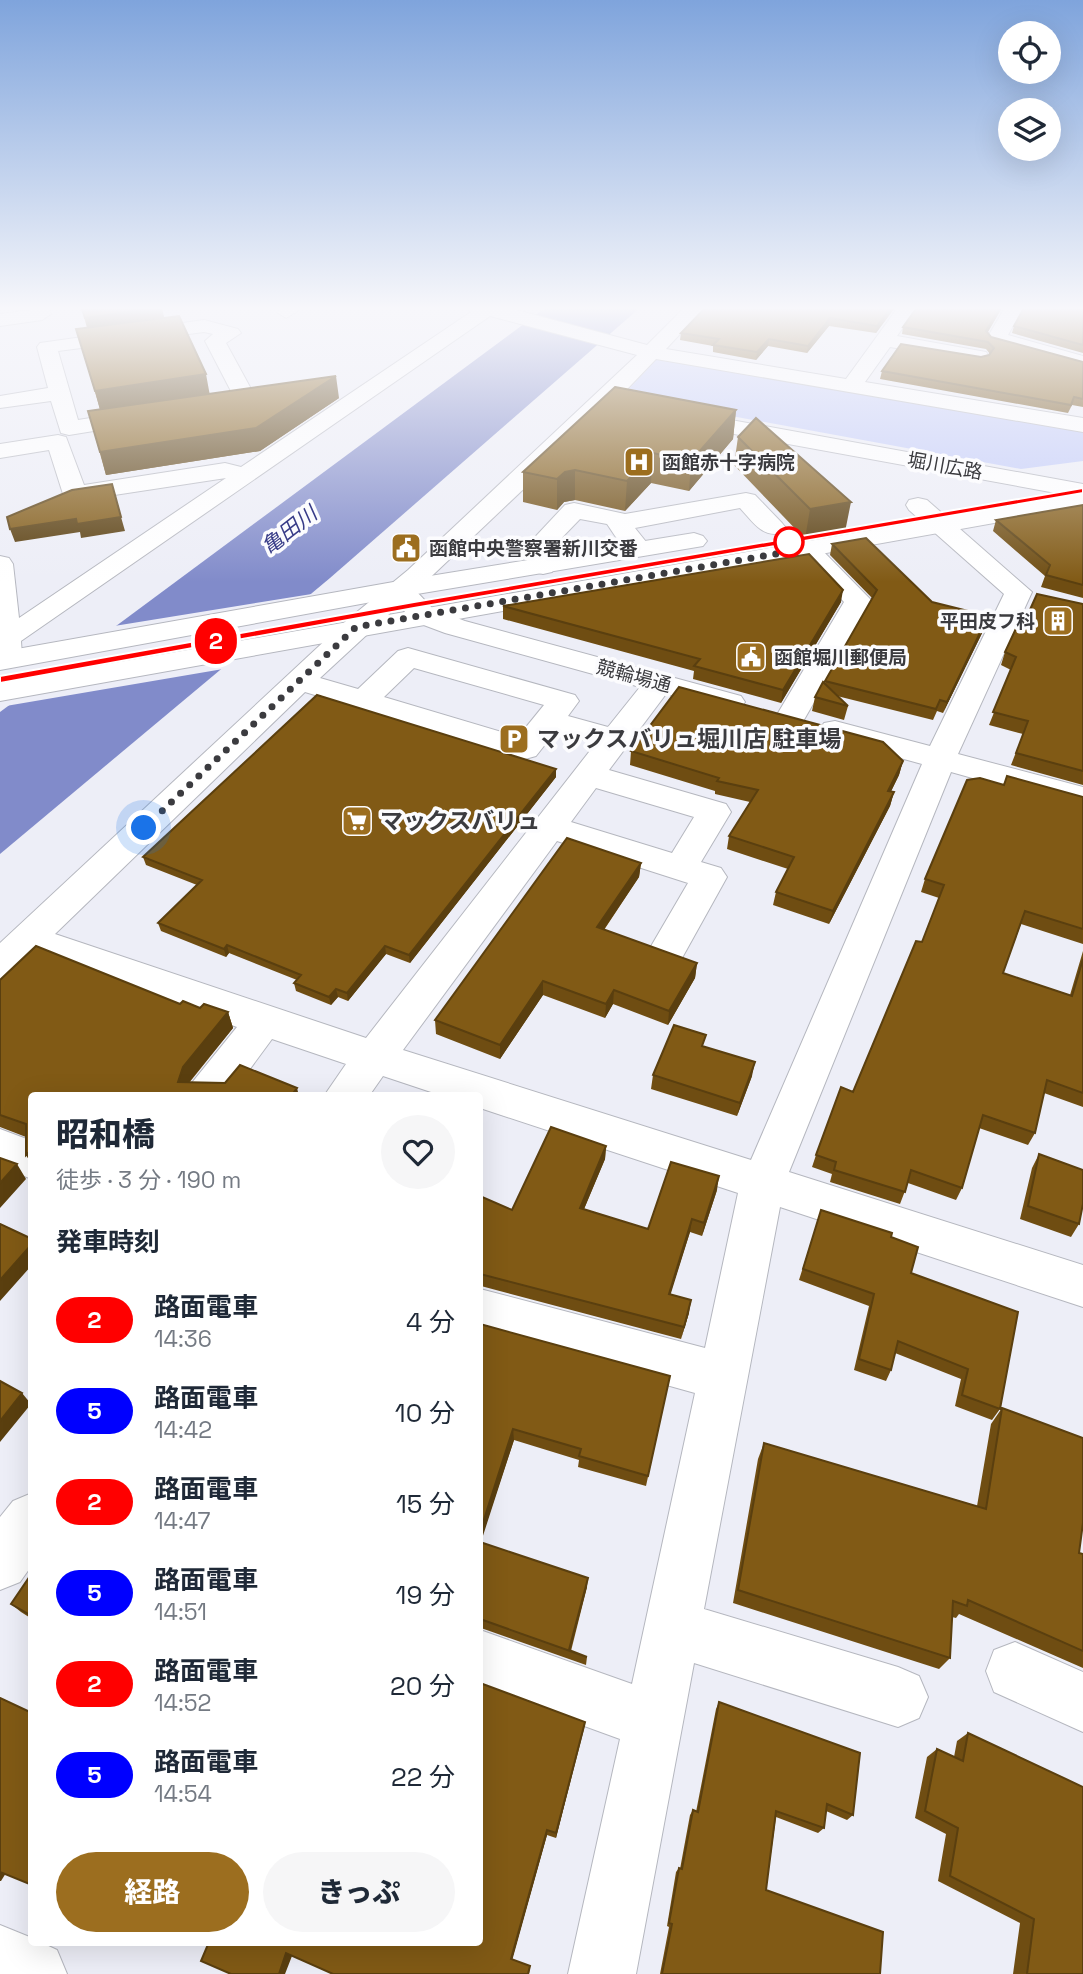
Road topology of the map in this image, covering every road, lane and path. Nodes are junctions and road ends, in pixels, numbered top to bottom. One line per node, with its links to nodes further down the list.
1 (62, 398): 2 (street)
2 (245, 398)
3 (353, 398): 11 (street)
4 (604, 398): 6 (street)
5 (923, 398): 9 (street)
6 (600, 402): 7 (street); 25 (street)
7 (628, 408)
8 (655, 412): 13 (street, 堀川広路)
9 (1083, 425)
10 (0, 451): 11 (street)
11 (243, 475): 28 (street)
12 (1083, 478): 13 (street)
13 (1040, 484): 14 (street, 堀川広路); 17 (street)
14 (1083, 491)
15 (1083, 500): 17 (street)
16 (619, 523): 18 (street); 22 (street); 24 (street)
17 (941, 526): 20 (street); 36 (street)
18 (773, 528): 19 (street); 20 (street)
19 (747, 533)
20 (803, 536): 26 (street); 33 (street)
21 (720, 537): 22 (street)
22 (639, 550): 24 (street)
23 (0, 564): 28 (street)
24 (543, 566): 25 (street)
25 (400, 589): 26 (street, 競輪場通); 27 (street); 28 (street)
26 (423, 615): 27 (street); 30 (street, 競輪場通)
27 (356, 627): 29 (street); 31 (street)
28 (4, 650)
29 (299, 681): 32 (street); 41 (street)
30 (659, 682): 33 (street, 競輪場通); 35 (street)
31 (5, 691)
32 (365, 700): 34 (street); 34 (street)
33 (790, 718): 36 (street, 競輪場通)
34 (548, 720): 35 (street)
35 (615, 740): 37 (street)
36 (940, 759): 38 (street, 競輪場通); 50 (street)
37 (589, 775): 39 (street); 40 (street)
38 (1083, 798)
39 (549, 827): 40 (street); 45 (street)
40 (680, 868): 42 (street)
41 (29, 939): 43 (street); 44 (street)
42 (669, 948)
43 (0, 965)
44 (264, 1021): 45 (street); 46 (street)
45 (374, 1056): 47 (street); 50 (street)
46 (209, 1092)
47 (348, 1092)
48 (0, 1147): 49 (street)
49 (28, 1159)
50 (764, 1182): 51 (street); 53 (street)
51 (1083, 1286)
52 (483, 1312): 53 (street)
53 (722, 1377): 56 (street)
54 (28, 1525): 55 (street)
55 (0, 1562)
56 (673, 1628): 59 (street); 61 (street)
57 (483, 1660): 61 (street)
58 (1015, 1671): 60 (street)
59 (898, 1697)
60 (1083, 1702)
61 (654, 1722): 64 (street)
62 (0, 1958): 63 (street)
63 (33, 1974)
64 (601, 1974)

